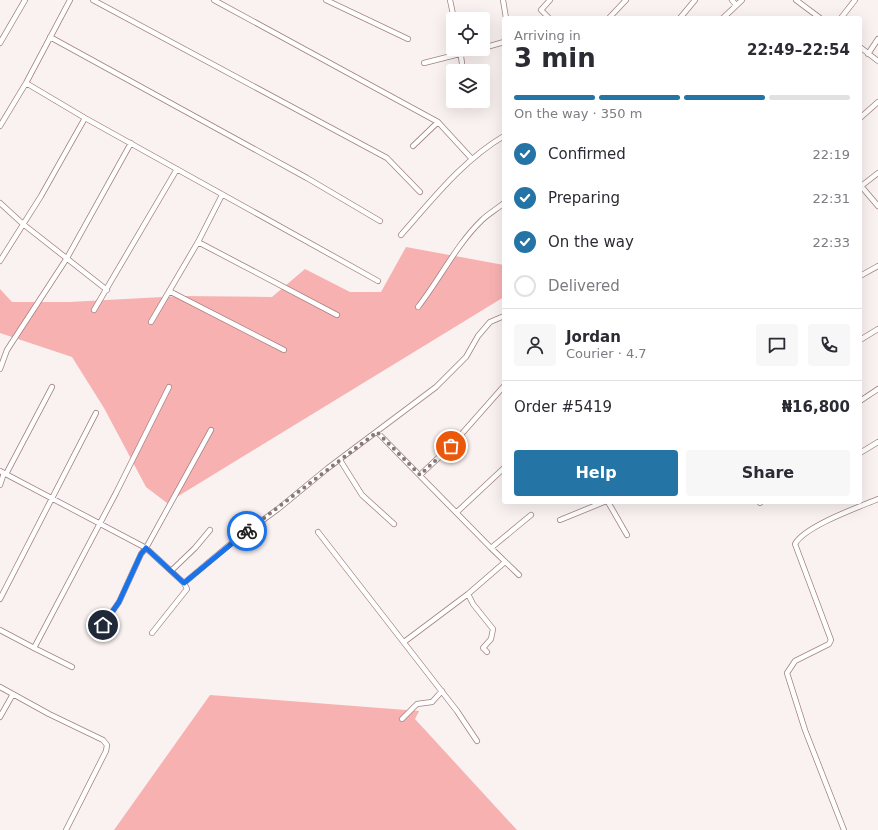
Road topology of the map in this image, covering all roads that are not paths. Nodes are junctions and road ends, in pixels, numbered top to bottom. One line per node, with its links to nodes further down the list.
1 (25, 0): 27 (street)
2 (70, 0): 24 (street)
3 (93, 0): 49 (street)
4 (214, 0): 39 (street)
5 (326, 0): 26 (street)
6 (450, 0): 16 (street)
7 (503, 0): 17 (street)
8 (550, 0): 18 (street)
9 (626, 0): 19 (street)
10 (695, 0): 20 (street)
11 (732, 0): 15 (street)
12 (742, 0): 15 (street)
13 (796, 0): 22 (street)
14 (855, 0): 23 (street)
15 (736, 5): 21 (street)
16 (453, 12)
17 (506, 16)
18 (547, 16)
19 (611, 16)
20 (682, 16)
21 (725, 16)
22 (813, 16)
23 (843, 16)
24 (50, 37): 35 (street); 54 (street)
25 (878, 39): 31 (street)
26 (408, 40)
27 (0, 43)
28 (502, 43): 29 (street)
29 (490, 46)
30 (862, 49): 31 (street)
31 (868, 54): 33 (street)
32 (446, 56): 34 (street)
33 (878, 61)
34 (424, 63)
35 (26, 83): 38 (street); 40 (street)
36 (878, 102): 37 (street)
37 (862, 116)
38 (85, 118): 42 (street); 55 (street)
39 (438, 122): 43 (street); 44 (street)
40 (0, 125)
41 (502, 137): 44 (street)
42 (131, 143): 45 (street); 58 (street)
43 (413, 146)
44 (472, 159): 56 (street)
45 (177, 170): 50 (street); 63 (street)
46 (878, 173): 47 (street)
47 (862, 185)
48 (862, 188): 53 (street)
49 (420, 192)
50 (222, 195): 57 (street); 62 (street)
51 (0, 204): 55 (street)
52 (502, 205): 65 (street)
53 (878, 206)
54 (380, 221)
55 (23, 224): 58 (street); 59 (street)
56 (401, 235)
57 (198, 242): 64 (street); 67 (street)
58 (67, 258): 63 (street); 73 (street)
59 (0, 261)
60 (878, 266): 61 (street)
61 (862, 275)
62 (378, 281)
63 (107, 290): 66 (street)
64 (169, 291): 69 (street); 72 (street)
65 (418, 307)
66 (94, 310)
67 (337, 315)
68 (502, 317): 81 (street)
69 (151, 322)
70 (878, 329): 71 (street)
71 (862, 339)
72 (284, 350)
73 (0, 369)
74 (52, 387): 86 (street)
75 (169, 387): 96 (street)
76 (502, 388): 87 (street)
77 (878, 389): 78 (street)
78 (862, 400)
79 (96, 413): 89 (street)
80 (211, 430): 101 (street)
81 (377, 432): 84 (street); 87 (street)
82 (878, 442): 83 (street)
83 (862, 452)
84 (340, 460): 97 (street); 106 (street)
85 (502, 470): 93 (street)
86 (3, 472): 88 (street); 89 (street)
87 (420, 475): 93 (street)
88 (0, 485)
89 (53, 499): 96 (street); 108 (street)
90 (878, 499): 123 (street)
91 (599, 504): 95 (street)
92 (609, 504): 100 (street)
93 (457, 512): 102 (street)
94 (530, 515): 102 (street)
95 (560, 520)
96 (99, 524): 101 (street); 113 (street)
97 (394, 524)
98 (210, 530): 104 (street)
99 (318, 532): 112 (street)
100 (627, 535)
101 (146, 548): 104 (street); 109 (street)
102 (491, 548): 103 (street)
103 (505, 562): 105 (street); 107 (street)
104 (171, 571): 106 (street)
105 (519, 574)
106 (184, 583): 111 (street)
107 (468, 594): 112 (street); 114 (street)
108 (0, 599)
109 (103, 625)
110 (0, 630): 113 (street)
111 (152, 633)
112 (404, 642): 117 (street)
113 (34, 648): 115 (street)
114 (487, 652)
115 (72, 667)
116 (0, 687): 118 (street)
117 (442, 691): 120 (street); 121 (street)
118 (13, 694): 119 (street); 122 (street)
119 (0, 717)
120 (402, 719)
121 (477, 741)
122 (66, 830)
123 (844, 830)

